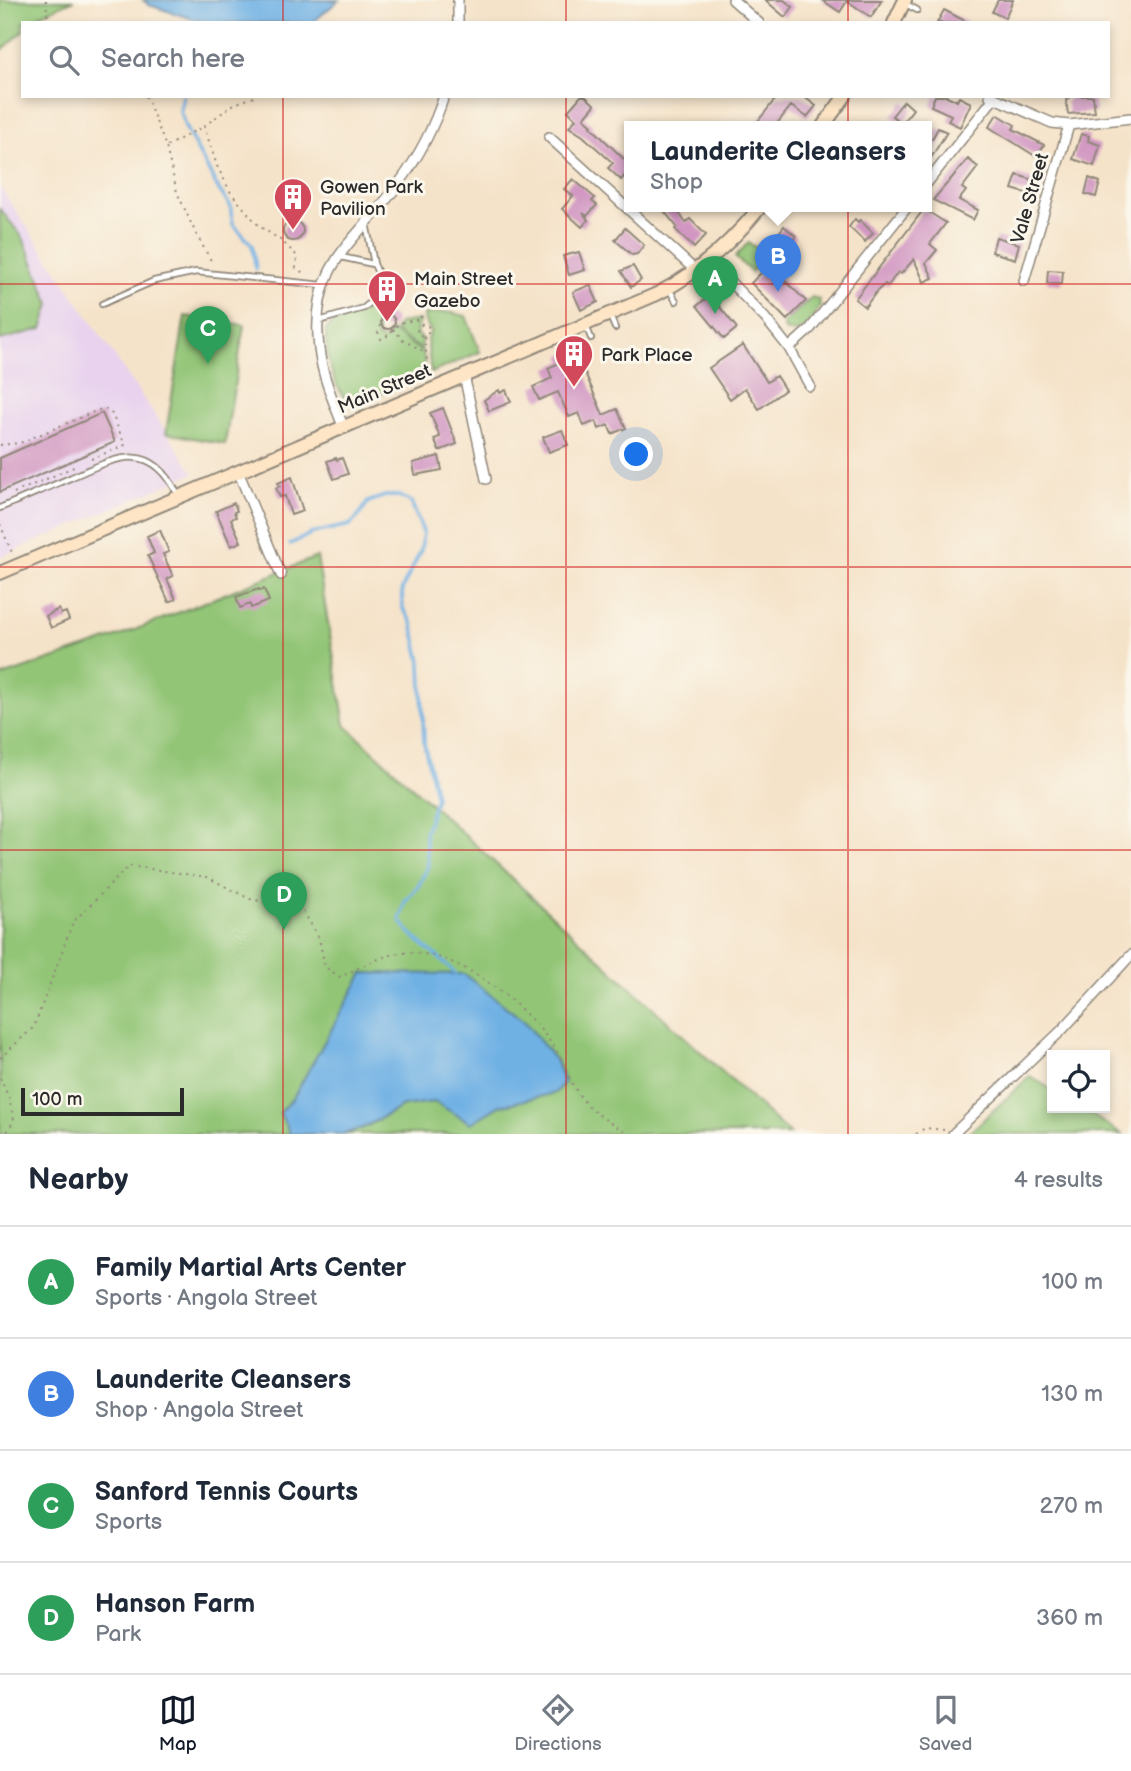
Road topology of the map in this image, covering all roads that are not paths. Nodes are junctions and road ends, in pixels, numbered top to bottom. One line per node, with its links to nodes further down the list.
1 (458, 0): 5 (street)
2 (733, 0): 6 (street)
3 (904, 1): 4 (lane); 7 (main road)
4 (918, 9)
5 (458, 21)
6 (757, 21)
7 (895, 21)
8 (443, 98): 21 (street)
9 (844, 98): 13 (main road)
10 (991, 98): 16 (street)
11 (994, 98): 14 (street)
12 (1131, 118): 14 (street)
13 (827, 121)
14 (1069, 125): 26 (street, Vale Street)
15 (549, 137): 17 (street)
16 (932, 176)
17 (624, 205)
18 (631, 212): 25 (street)
19 (755, 212): 23 (main road, Main Street)
20 (903, 212): 34 (street)
21 (366, 223): 22 (street); 24 (lane)
22 (337, 257): 24 (lane); 27 (street)
23 (709, 260): 25 (main road, Main Street); 34 (street)
24 (374, 264): 31 (lane)
25 (696, 271): 28 (main road, Main Street)
26 (1024, 281)
27 (324, 286): 30 (lane); 31 (street)
28 (669, 288): 29 (lane); 32 (main road, Main Street)
29 (676, 301)
30 (102, 304)
31 (318, 321): 37 (street)
32 (586, 325): 33 (lane); 35 (main road, Main Street)
33 (592, 338)
34 (789, 348): 36 (street)
35 (464, 375): 37 (main road, Main Street); 39 (street)
36 (810, 386)
37 (343, 426): 38 (main road, Main Street)
38 (238, 471): 40 (main road, Main Street); 43 (street)
39 (486, 479)
40 (178, 496): 41 (lane); 42 (main road, Main Street)
41 (0, 508)
42 (0, 573)
43 (281, 575)
44 (1131, 955): 45 (street)
45 (954, 1132)

